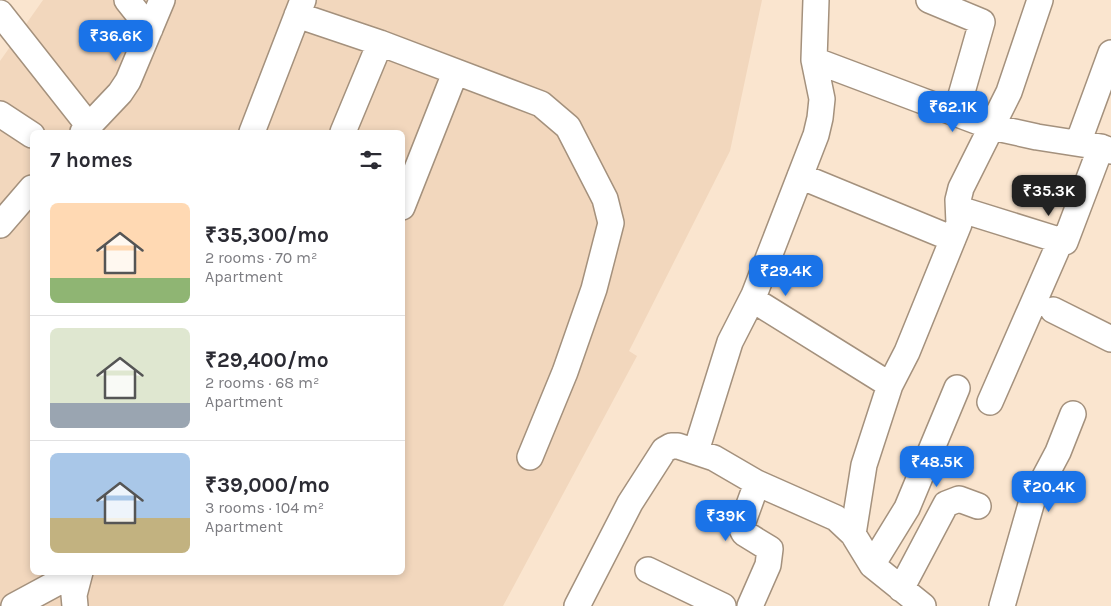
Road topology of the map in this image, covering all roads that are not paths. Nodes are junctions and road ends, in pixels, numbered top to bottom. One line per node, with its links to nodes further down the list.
1 (127, 0): 8 (street)
2 (162, 0): 8 (street)
3 (816, 0): 11 (street)
4 (929, 0): 13 (street)
5 (1040, 0): 15 (street)
6 (300, 7): 9 (street); 17 (street)
7 (0, 13): 16 (street)
8 (150, 29): 16 (street)
9 (380, 43): 12 (street); 18 (street)
10 (1111, 54): 20 (street)
11 (814, 60): 13 (street); 21 (street)
12 (454, 73): 23 (street); 36 (street)
13 (956, 113): 15 (street)
14 (0, 114): 19 (street)
15 (992, 126): 20 (street); 24 (street)
16 (86, 129)
17 (253, 130)
18 (344, 130)
19 (30, 134)
20 (1097, 147): 27 (street)
21 (800, 176): 26 (street); 28 (street)
22 (30, 190): 25 (street)
23 (405, 199)
24 (959, 209): 26 (street); 27 (street)
25 (0, 225)
26 (953, 239): 31 (street)
27 (1060, 242): 33 (street)
28 (754, 295): 31 (street); 35 (street)
29 (1053, 310): 30 (street)
30 (1111, 339)
31 (890, 385): 39 (street)
32 (957, 388): 40 (street)
33 (990, 402)
34 (1073, 414): 51 (street)
35 (696, 451): 37 (street); 47 (street)
36 (530, 457)
37 (758, 482): 39 (street); 49 (street)
38 (978, 506): 44 (street)
39 (853, 534): 40 (street)
40 (872, 565): 44 (street)
41 (648, 570): 48 (street)
42 (72, 575): 45 (street)
43 (77, 575): 46 (street)
44 (901, 589): 50 (street)
45 (14, 606)
46 (75, 606)
47 (577, 606)
48 (723, 606)
49 (750, 606)
50 (923, 606)
51 (1002, 606)

